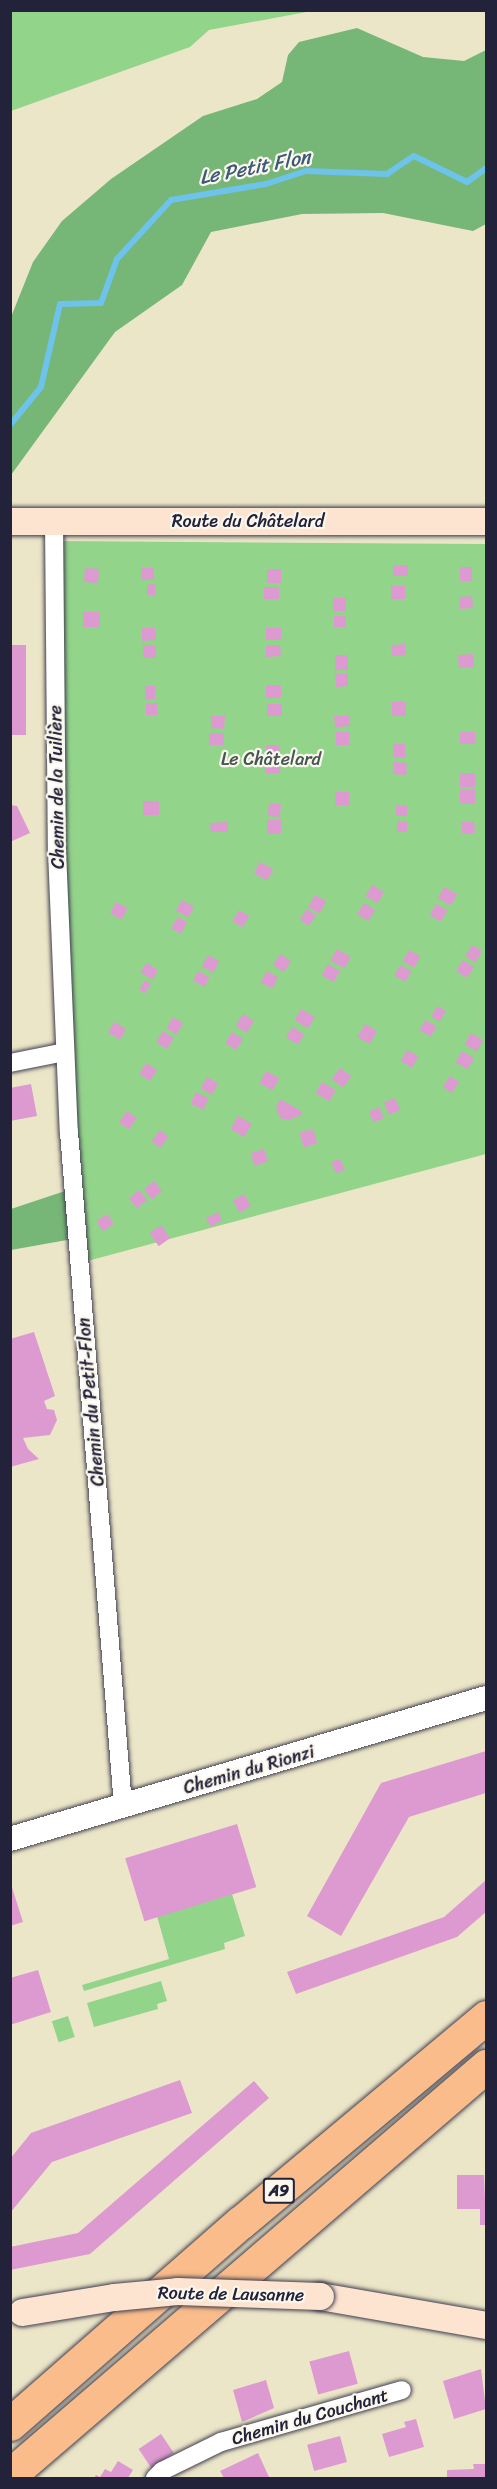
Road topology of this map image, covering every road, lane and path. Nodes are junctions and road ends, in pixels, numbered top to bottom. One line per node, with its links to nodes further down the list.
1 (10, 521): 2 (main road, Route du Châtelard)
2 (54, 521): 3 (main road, Route du Châtelard); 4 (street, Chemin de la Tuilière)
3 (486, 521)
4 (65, 1052): 5 (street); 7 (street, Chemin du Petit-Flon)
5 (10, 1063)
6 (486, 1698): 7 (street, Chemin du Rionzi)
7 (123, 1806): 8 (street, Chemin du Rionzi)
8 (10, 1839)
9 (486, 2017): 14 (highway, A9)
10 (486, 2066): 15 (highway, A9)
11 (16, 2314): 12 (main road, Route de Lausanne, bridge)
12 (486, 2325)
13 (402, 2390): 16 (street, Chemin du Couchant)
14 (10, 2424)
15 (10, 2475)
16 (155, 2478)

